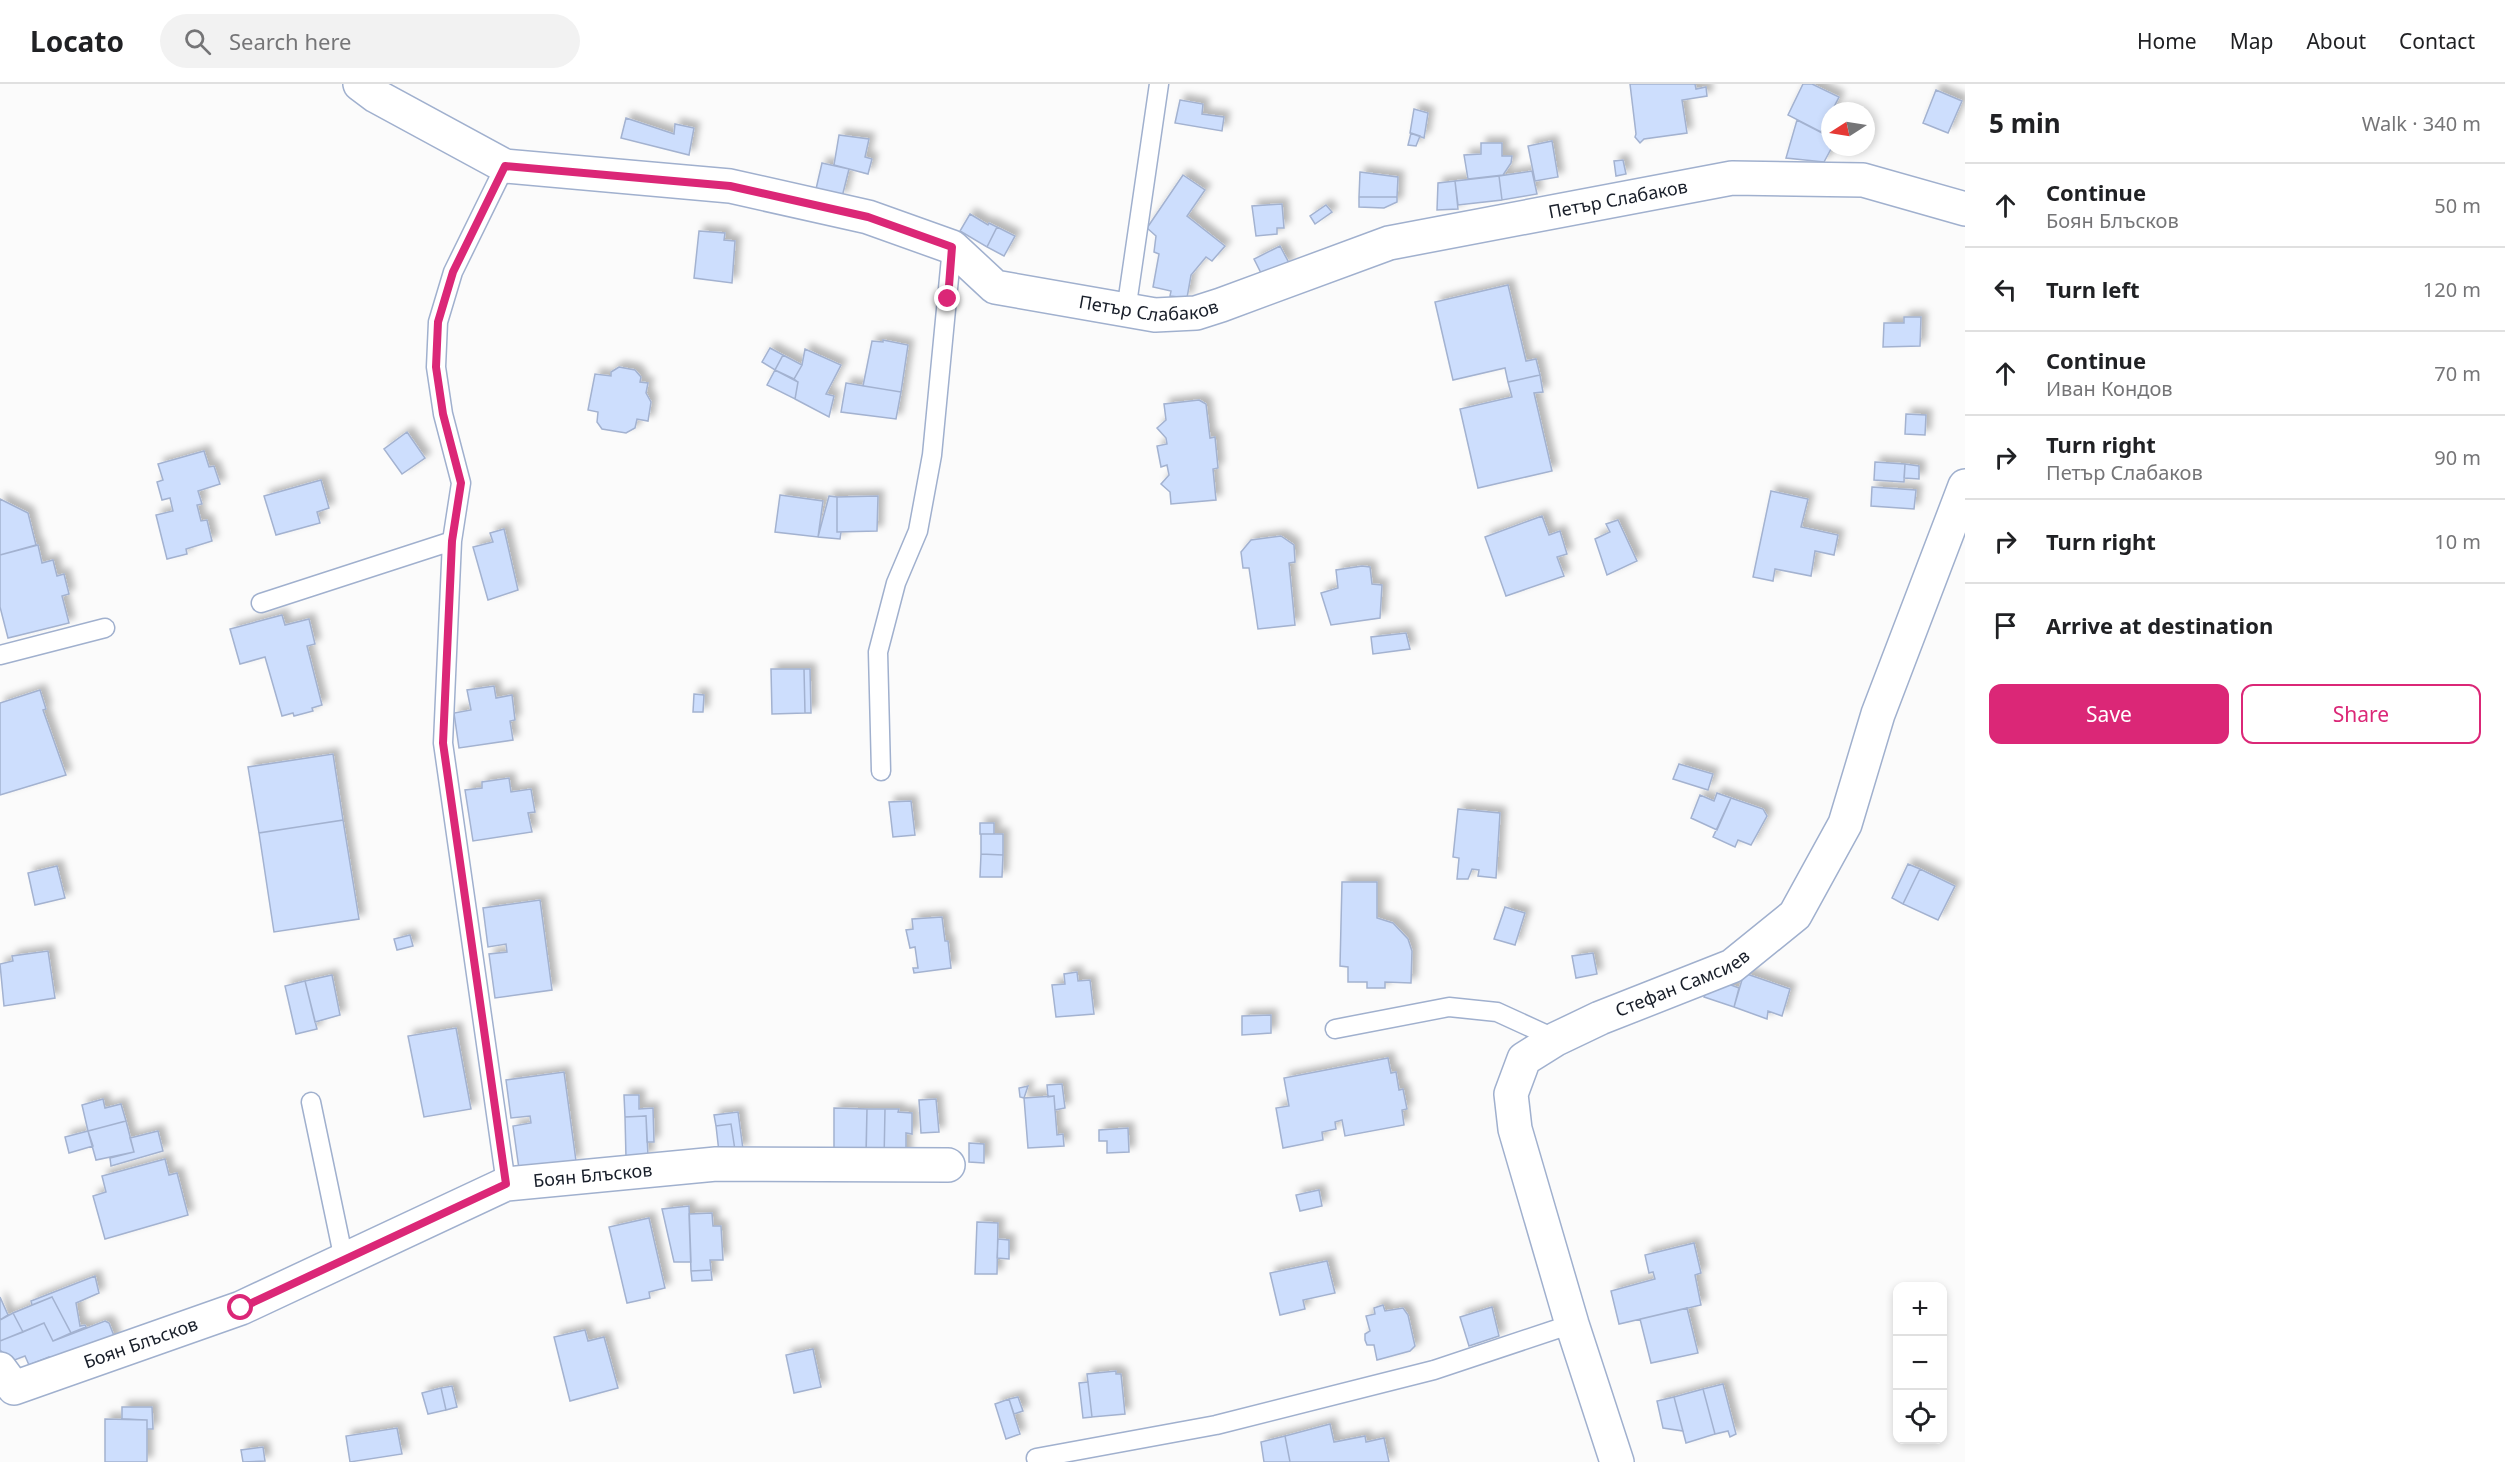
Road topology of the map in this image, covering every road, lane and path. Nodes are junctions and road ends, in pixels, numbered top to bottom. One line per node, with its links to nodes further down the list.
1 (1159, 84): 6 (lane)
2 (373, 88): 3 (street, Петър Слабаков)
3 (505, 166): 5 (street, Петър Слабаков); 8 (lane)
4 (1965, 209): 6 (street, Петър Слабаков)
5 (952, 247): 6 (street, Петър Слабаков); 12 (lane)
6 (1126, 311)
7 (1965, 486): 14 (street, Стефан Самсиев)
8 (452, 541): 9 (lane); 17 (lane)
9 (261, 603)
10 (105, 628): 11 (lane)
11 (0, 655)
12 (881, 771)
13 (1335, 1029): 14 (lane)
14 (1556, 1039): 19 (street, Стефан Самсиев)
15 (311, 1102): 18 (lane)
16 (948, 1165): 17 (street, Боян Блъсков)
17 (506, 1184): 18 (street, Боян Блъсков)
18 (344, 1260): 20 (street, Боян Блъсков)
19 (1572, 1324): 21 (lane); 22 (street, Стефан Самсиев)
20 (0, 1370)
21 (1036, 1458)
22 (1617, 1462)

